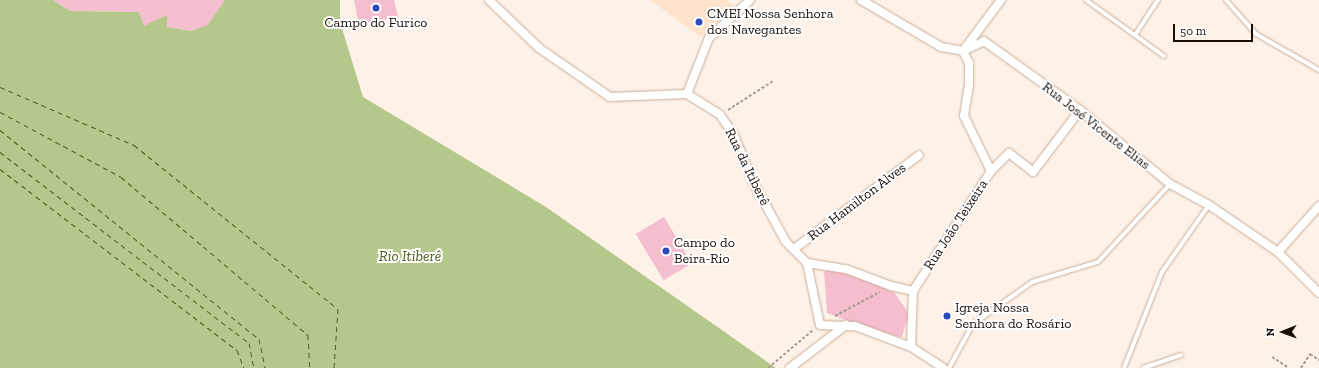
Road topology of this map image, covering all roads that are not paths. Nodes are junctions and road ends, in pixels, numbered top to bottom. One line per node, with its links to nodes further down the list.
1 (489, 0): 12 (street)
2 (750, 0): 12 (street)
3 (861, 0): 9 (street)
4 (1001, 0): 9 (street)
5 (1086, 0): 8 (lane)
6 (1158, 0): 8 (lane)
7 (1226, 0): 11 (lane)
8 (1135, 35): 10 (lane)
9 (963, 51): 13 (street, Rua José Vicente Elias); 15 (street, Rua João Teixeira)
10 (1164, 56)
11 (1319, 70)
12 (687, 94): 19 (street, Rua da Itiberê)
13 (1080, 110): 15 (street); 16 (street, Rua José Vicente Elias)
14 (919, 155): 19 (street, Rua Hamilton Alves)
15 (991, 171): 22 (street, Rua João Teixeira)
16 (1170, 184): 17 (street, Rua José Vicente Elias); 29 (lane)
17 (1209, 205): 20 (street, Rua José Vicente Elias); 30 (lane)
18 (1319, 206): 20 (street)
19 (794, 249): 21 (street, Rua da Itiberê)
20 (1278, 252): 23 (street, Rua José Vicente Elias)
21 (807, 263): 22 (street); 24 (street)
22 (913, 290): 25 (street)
23 (1319, 293)
24 (846, 325): 25 (street); 27 (street)
25 (911, 347): 28 (street)
26 (1181, 355): 31 (lane)
27 (790, 368)
28 (943, 368)
29 (949, 368)
30 (1124, 368)
31 (1143, 368)

